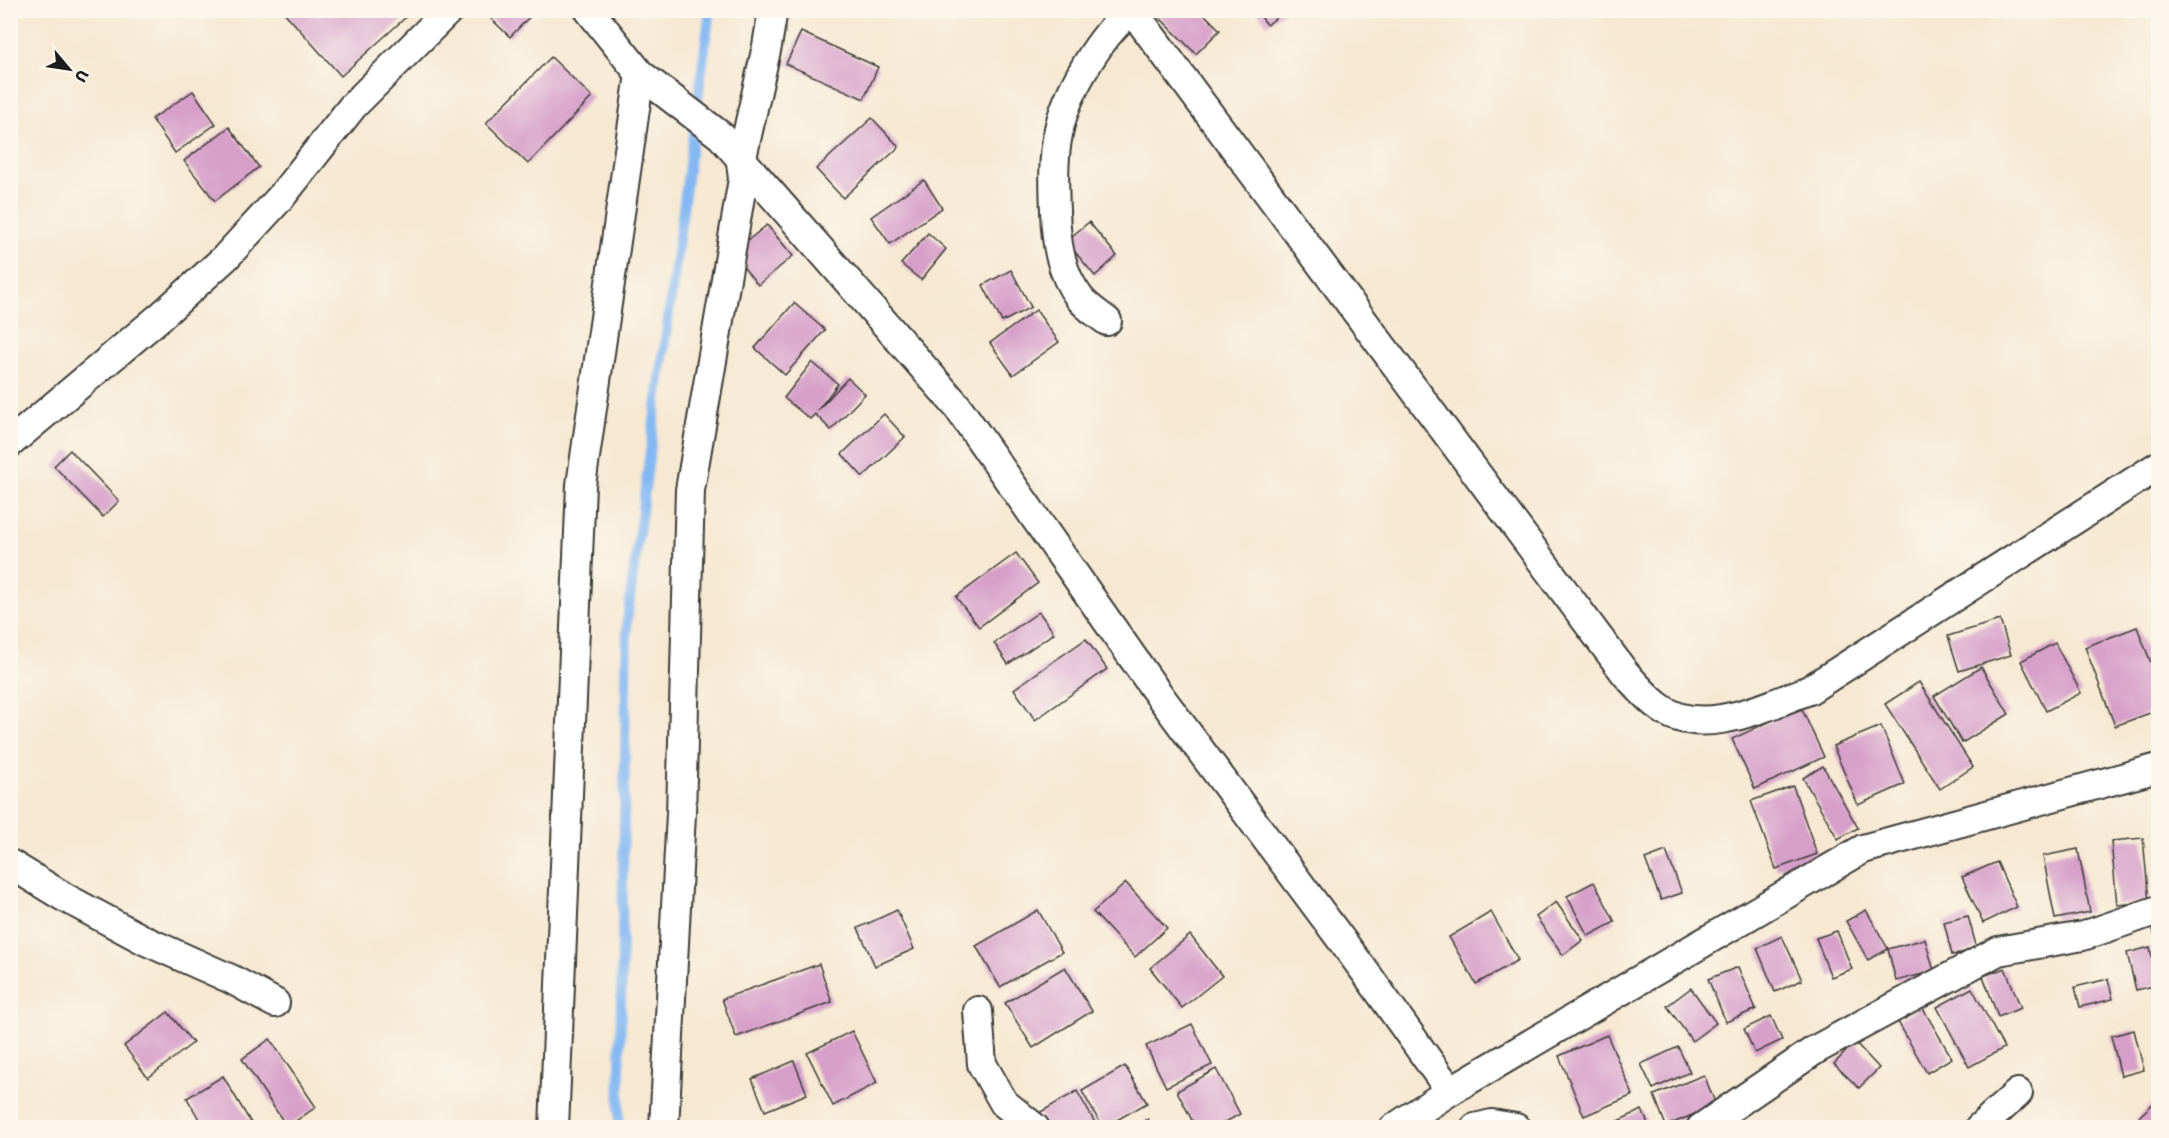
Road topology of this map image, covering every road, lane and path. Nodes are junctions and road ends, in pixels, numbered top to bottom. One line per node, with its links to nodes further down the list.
1 (449, 10): 8 (street)
2 (589, 10): 5 (street)
3 (773, 10): 6 (street)
4 (1132, 10): 7 (street); 9 (street)
5 (646, 78): 6 (street); 17 (street)
6 (741, 162): 15 (street); 18 (street)
7 (1107, 321)
8 (10, 443)
9 (2158, 466)
10 (2158, 768): 15 (street)
11 (10, 864): 13 (street)
12 (2158, 910): 23 (street)
13 (275, 1003)
14 (978, 1011): 19 (street)
15 (1450, 1091): 20 (street)
16 (2018, 1093): 24 (street)
17 (554, 1128)
18 (664, 1128)
19 (1035, 1128)
20 (1394, 1128)
21 (1475, 1128): 22 (street)
22 (1516, 1128)
23 (1701, 1128)
24 (1979, 1128)

